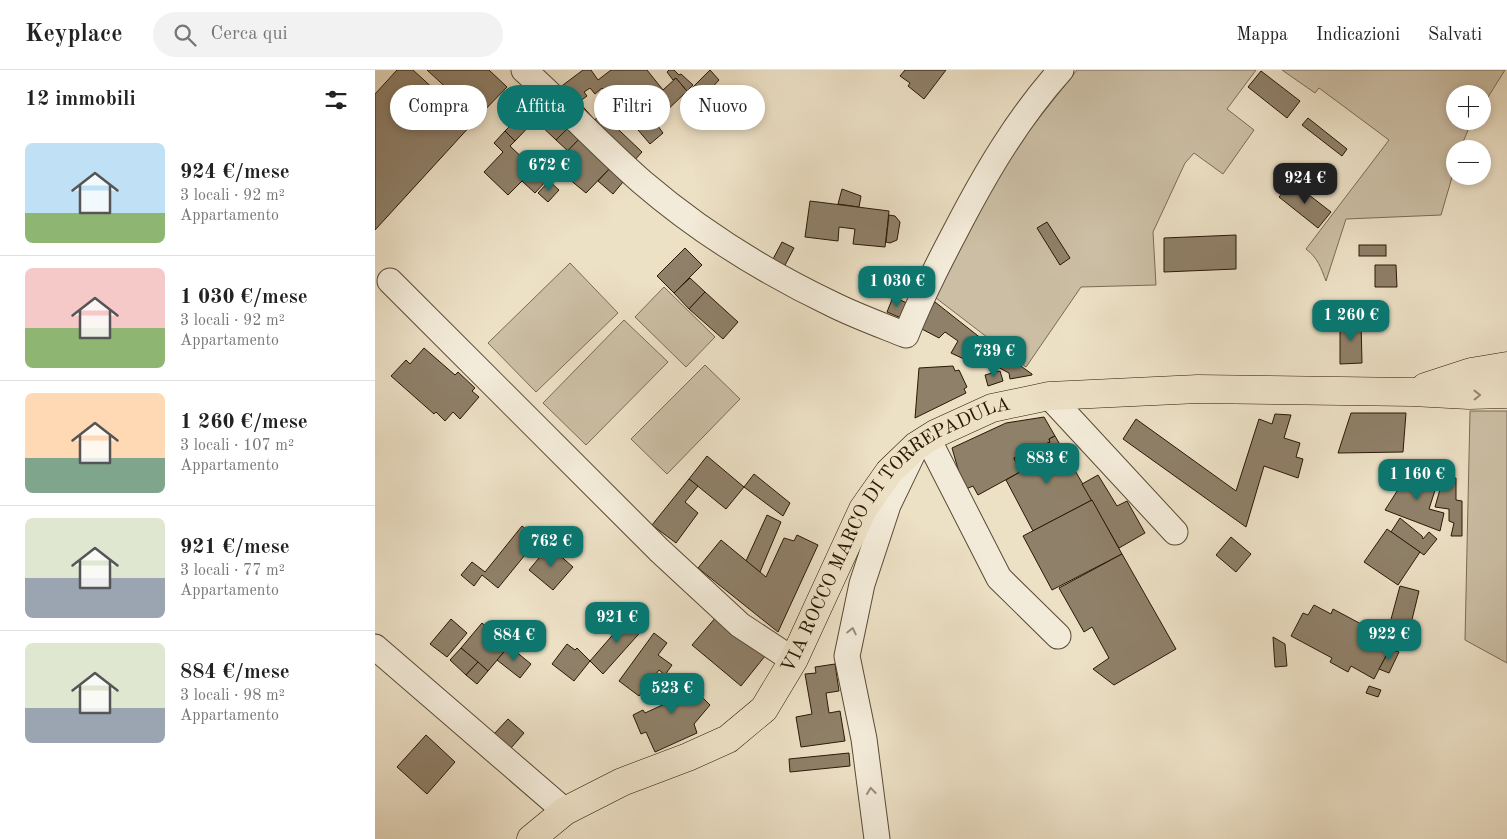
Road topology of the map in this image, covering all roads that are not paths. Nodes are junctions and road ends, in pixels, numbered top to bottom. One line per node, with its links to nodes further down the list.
1 (524, 70): 2 (street)
2 (1061, 70)
3 (390, 281): 12 (street)
4 (1507, 366): 5 (main road)
5 (1412, 392): 6 (main road, VIA ROCCO MARCO DI TORREPADULA, one-way to 6); 7 (main road, VIA ROCCO MARCO DI TORREPADULA)
6 (1507, 394)
7 (1049, 396): 8 (main road, VIA ROCCO MARCO DI TORREPADULA); 9 (street)
8 (922, 442): 10 (street); 12 (main road, VIA ROCCO MARCO DI TORREPADULA); 15 (street, one-way to 8)
9 (1175, 532)
10 (1058, 636)
11 (375, 647): 13 (street)
12 (794, 659): 13 (main road, VIA ROCCO MARCO DI TORREPADULA)
13 (565, 810): 14 (main road, VIA ROCCO MARCO DI TORREPADULA)
14 (531, 839)
15 (877, 839)

